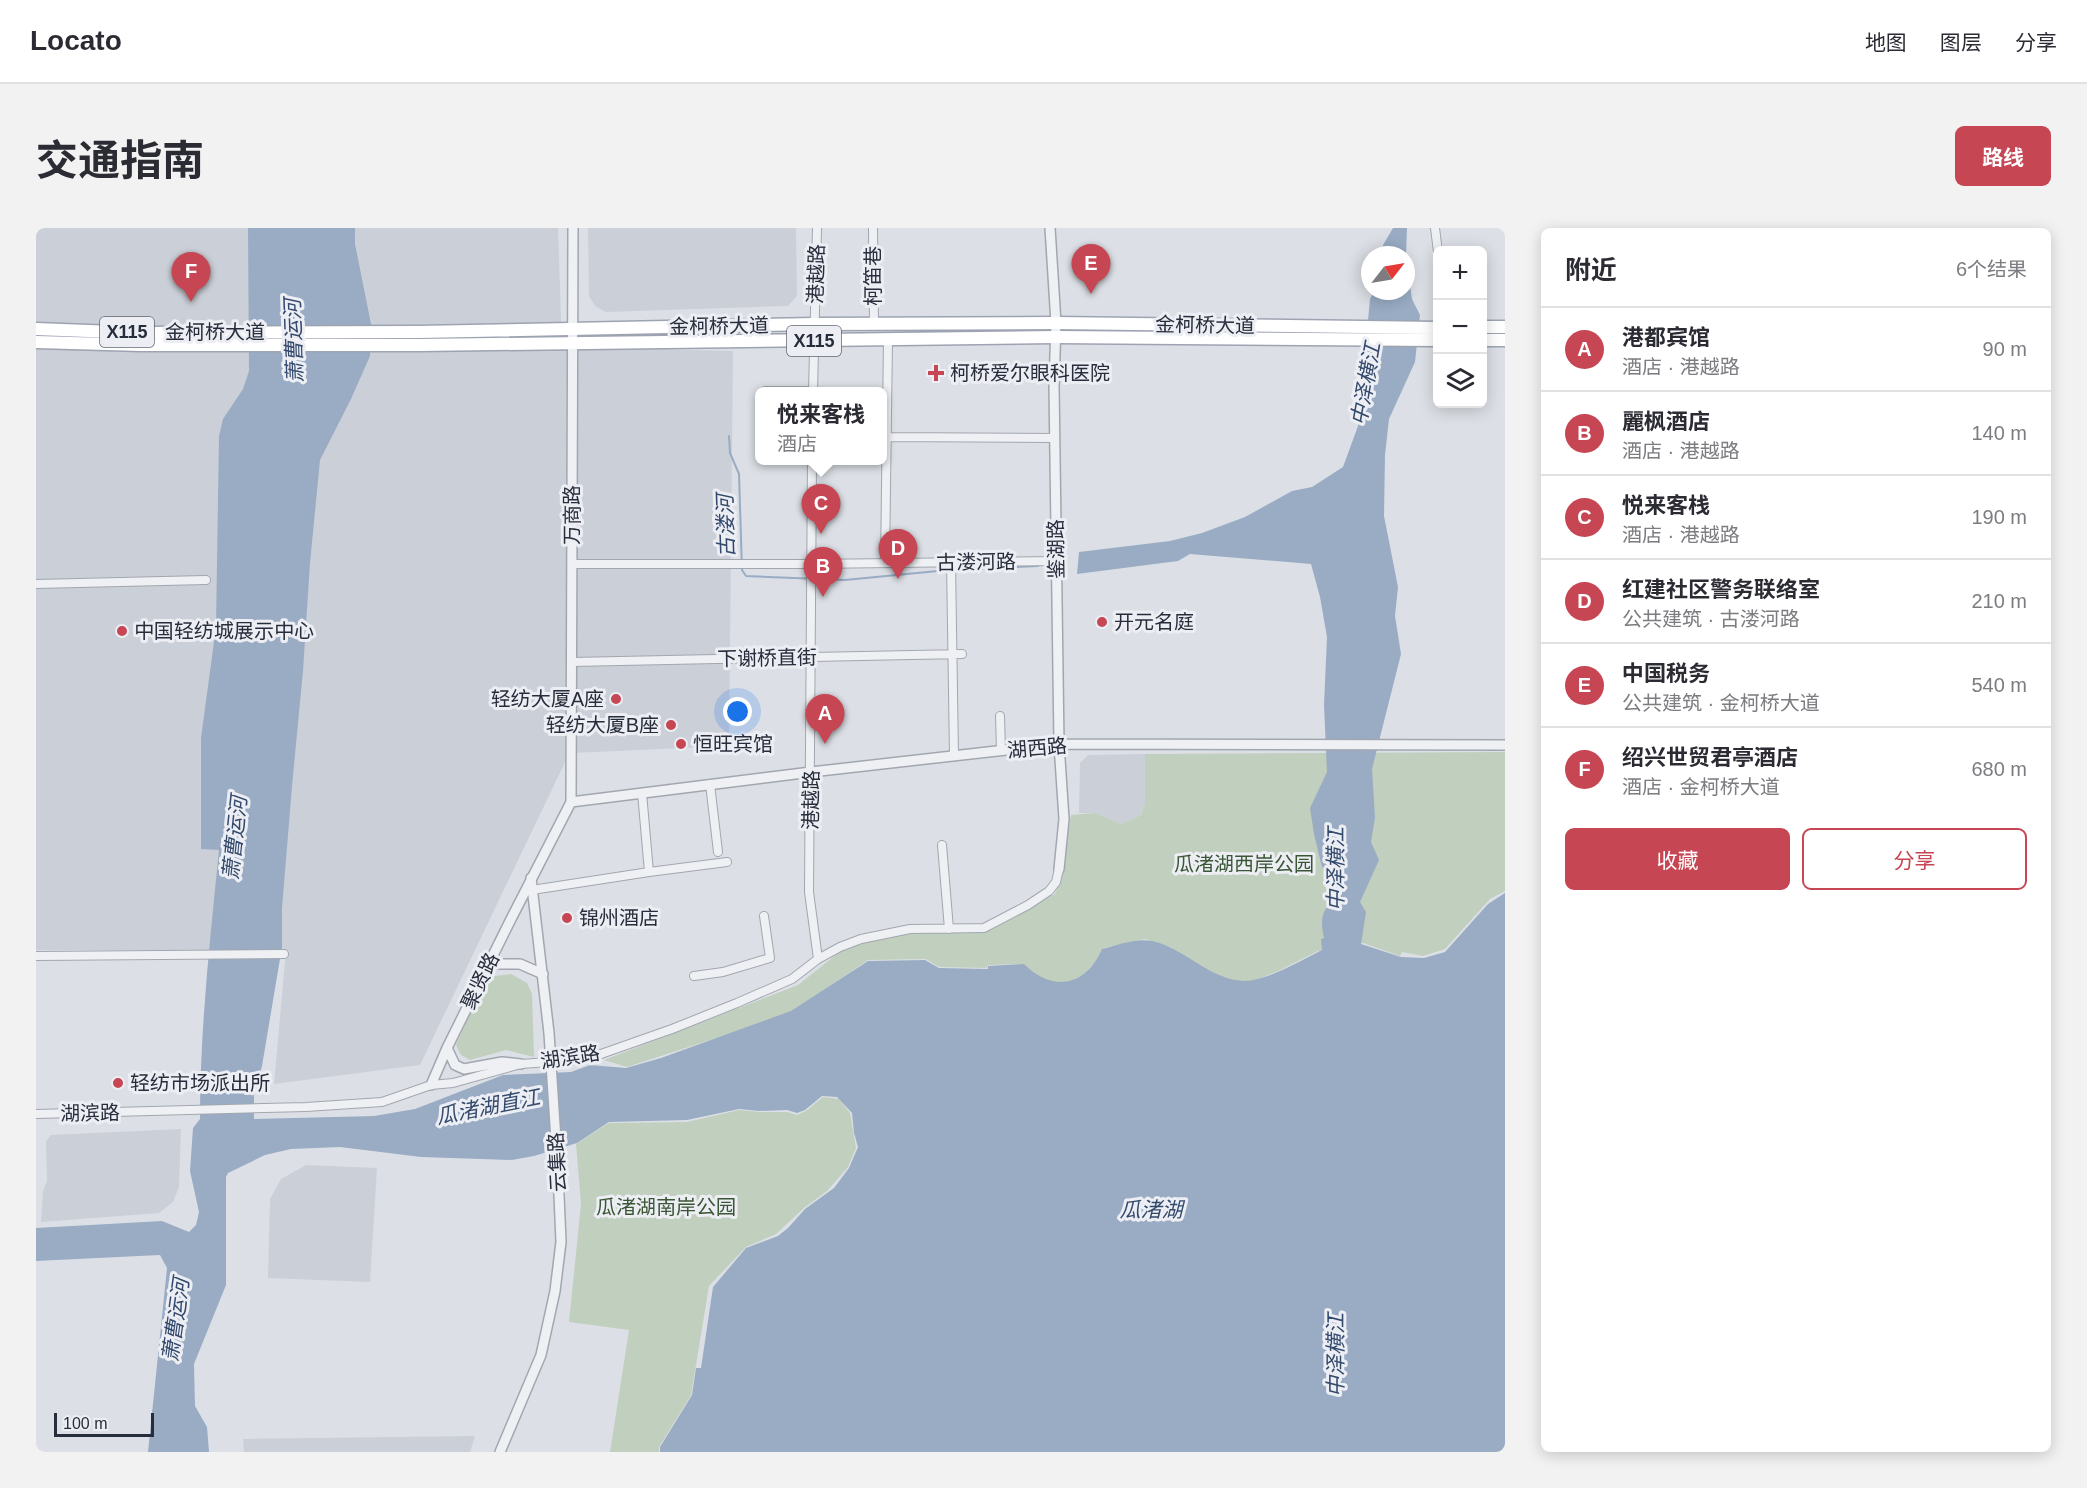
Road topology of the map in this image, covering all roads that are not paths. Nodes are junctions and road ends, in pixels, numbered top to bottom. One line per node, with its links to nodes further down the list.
1 (573, 228): 13 (street, 万商路)
2 (817, 228): 8 (street, 港越路)
3 (873, 228): 9 (street, 柯笛巷)
4 (1050, 228): 7 (street, 鉴湖路)
5 (1435, 228): 6 (street)
6 (1436, 246)
7 (1056, 323): 9 (main road, 金柯桥大道 / X115); 14 (main road, 金柯桥大道 / X115); 15 (street, 鉴湖路)
8 (814, 324): 9 (main road, 金柯桥大道 / X115); 13 (main road, 金柯桥大道 / X115); 20 (street, 港越路)
9 (874, 324)
10 (1487, 327): 11 (main road)
11 (1505, 327)
12 (36, 329): 16 (main road, 金柯桥大道 / X115)
13 (572, 329): 16 (main road, 金柯桥大道 / X115); 22 (street, 万商路)
14 (1432, 334): 15 (main road, 金柯桥大道 / X115)
15 (1056, 337): 17 (main road, 金柯桥大道 / X115); 26 (street, 鉴湖路)
16 (217, 338): 21 (main road, 金柯桥大道 / X115); 22 (main road, 金柯桥大道 / X115)
17 (888, 340): 20 (main road, 金柯桥大道 / X115); 24 (street)
18 (1487, 340): 19 (main road)
19 (1505, 340)
20 (814, 341): 22 (main road, 金柯桥大道 / X115); 23 (street, 港越路)
21 (36, 342)
22 (572, 343): 31 (street, 万商路)
23 (813, 387)
24 (887, 387)
25 (887, 437): 26 (street)
26 (1055, 438): 29 (street, 鉴湖路)
27 (812, 465): 32 (street, 港越路)
28 (885, 465): 30 (street)
29 (1056, 561): 33 (street, 古溇河路); 41 (street, 鉴湖路)
30 (885, 563): 32 (street, 古溇河路); 33 (street, 古溇河路)
31 (572, 564): 32 (street, 古溇河路); 39 (street, 万商路)
32 (812, 564): 38 (street, 港越路)
33 (951, 567): 36 (street)
34 (206, 580): 35 (street)
35 (36, 584)
36 (952, 654): 37 (street, 下谢桥直街); 38 (street, 下谢桥直街); 44 (street)
37 (962, 654)
38 (811, 657): 39 (street, 下谢桥直街); 45 (street, 港越路)
39 (572, 662): 48 (street, 万商路)
40 (1000, 716): 43 (street)
41 (1059, 744): 42 (street, 湖西路); 43 (street, 湖西路); 52 (street, 鉴湖路)
42 (1505, 745)
43 (1001, 751): 44 (street, 湖西路)
44 (954, 756): 45 (street, 湖西路)
45 (811, 772): 46 (street, 湖西路); 60 (street, 港越路)
46 (710, 784): 47 (street, 湖西路); 50 (street)
47 (642, 793): 48 (street, 湖西路); 53 (street)
48 (571, 802): 54 (street)
49 (942, 845): 57 (street)
50 (718, 852)
51 (727, 862): 53 (street)
52 (1059, 870): 57 (street, 湖滨路)
53 (649, 872): 55 (street)
54 (531, 878): 55 (street, 云集路); 61 (street, 聚贤路)
55 (532, 890): 62 (street, 云集路)
56 (764, 916): 63 (street)
57 (949, 929): 60 (street, 湖滨路)
58 (284, 954): 59 (street)
59 (36, 956)
60 (818, 959): 65 (street, 湖滨路)
61 (488, 964): 62 (street); 64 (street, 聚贤路)
62 (543, 974): 68 (street, 云集路, bridge)
63 (694, 976)
64 (447, 1048): 65 (street); 66 (street, 聚贤路)
65 (521, 1064): 66 (street, 湖滨路)
66 (432, 1085): 67 (street, 湖滨路)
67 (36, 1114)
68 (500, 1452)

